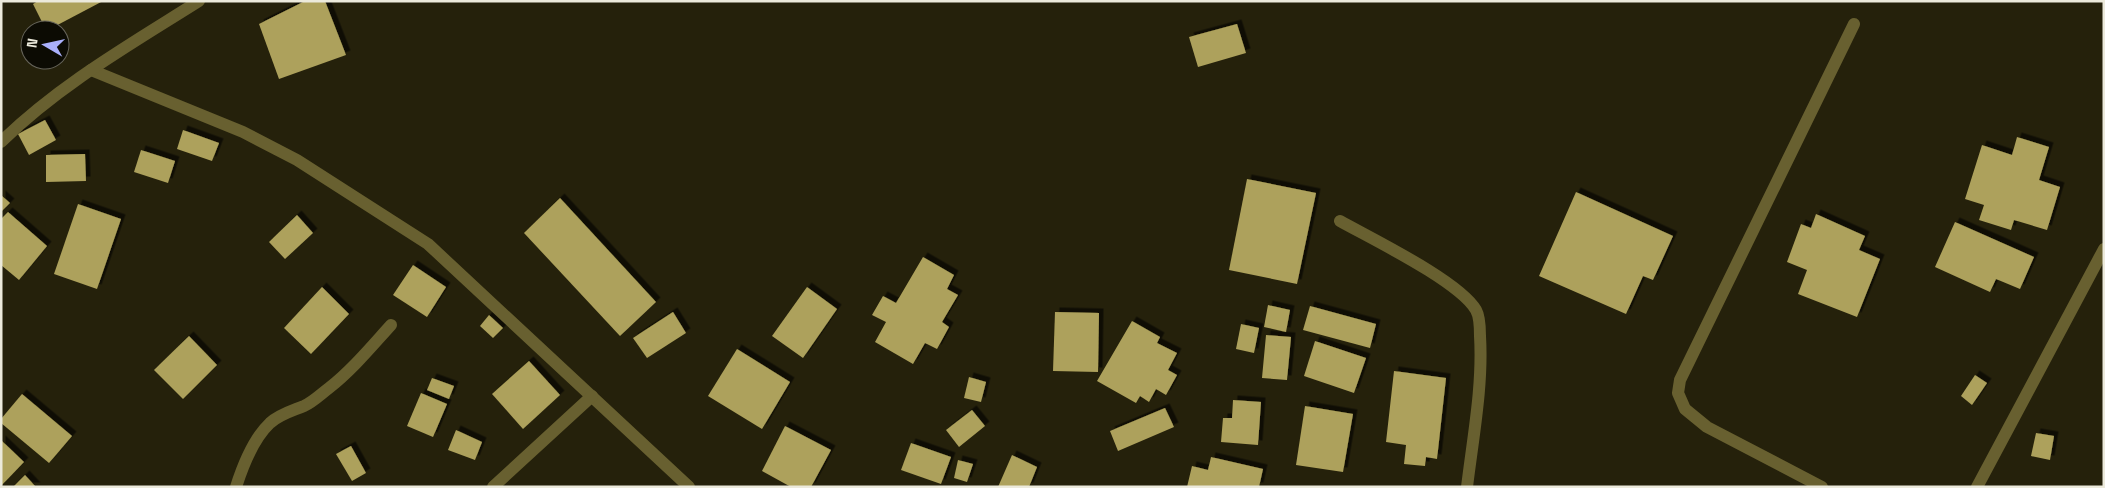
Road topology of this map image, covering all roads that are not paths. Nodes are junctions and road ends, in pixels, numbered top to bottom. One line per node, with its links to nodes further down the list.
1 (199, 1): 3 (street)
2 (1854, 24): 13 (street)
3 (91, 70): 4 (street); 8 (street)
4 (1, 142)
5 (1340, 221): 12 (street)
6 (2104, 249): 14 (street)
7 (391, 325): 9 (street)
8 (592, 396): 10 (street); 11 (street)
9 (236, 487)
10 (493, 487)
11 (689, 487)
12 (1467, 487)
13 (1822, 487)
14 (1977, 487)

